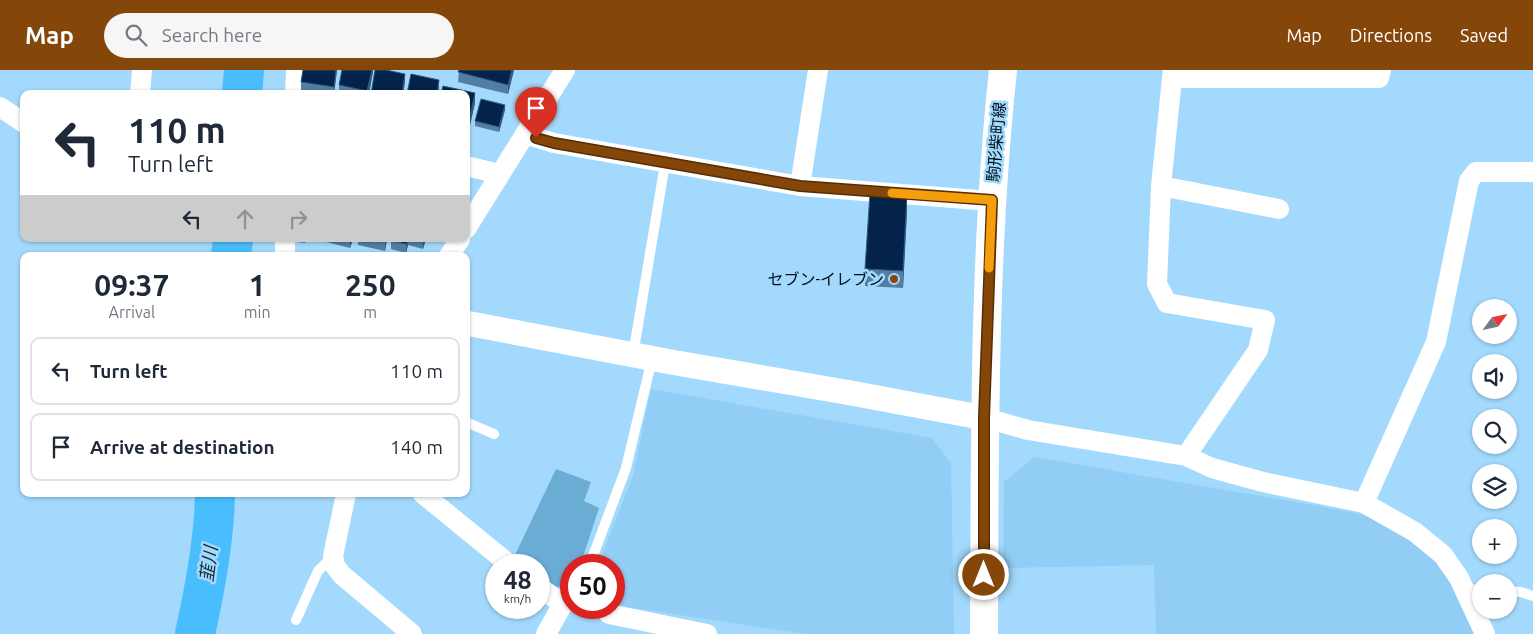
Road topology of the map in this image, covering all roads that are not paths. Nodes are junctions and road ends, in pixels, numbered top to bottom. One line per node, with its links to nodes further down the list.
1 (142, 70): 9 (street)
2 (296, 70): 10 (street)
3 (566, 70): 13 (street)
4 (818, 70): 18 (street)
5 (1003, 70): 20 (main road, 駒形柴町線)
6 (1381, 70): 8 (street)
7 (1172, 74): 8 (street); 19 (street)
8 (1252, 74)
9 (140, 90)
10 (295, 90)
11 (0, 107): 12 (street)
12 (20, 120)
13 (525, 134): 14 (street); 17 (street)
14 (665, 164): 18 (street); 24 (lane)
15 (470, 167): 17 (street)
16 (1533, 172): 31 (street)
17 (500, 174): 22 (street)
18 (800, 186): 20 (street)
19 (1161, 186): 21 (street); 28 (street)
20 (992, 200): 25 (main road, 駒形柴町線)
21 (1279, 208)
22 (470, 223)
23 (470, 324): 24 (street)
24 (642, 357): 25 (street); 33 (lane)
25 (984, 418): 28 (street); 46 (main road, 駒形柴町線)
26 (470, 424): 27 (lane)
27 (494, 434)
28 (1186, 456): 31 (street)
29 (345, 497): 34 (street)
30 (426, 497): 32 (street)
31 (1364, 503): 35 (street)
32 (496, 554)
33 (594, 554)
34 (333, 556): 41 (lane); 43 (street)
35 (1472, 588)
36 (1517, 592): 37 (lane)
37 (1533, 596)
38 (560, 609): 44 (street)
39 (625, 618): 42 (street)
40 (1481, 619): 47 (street)
41 (296, 620)
42 (683, 632): 45 (street)
43 (412, 634)
44 (546, 634)
45 (707, 634)
46 (984, 634)
47 (1485, 634)

